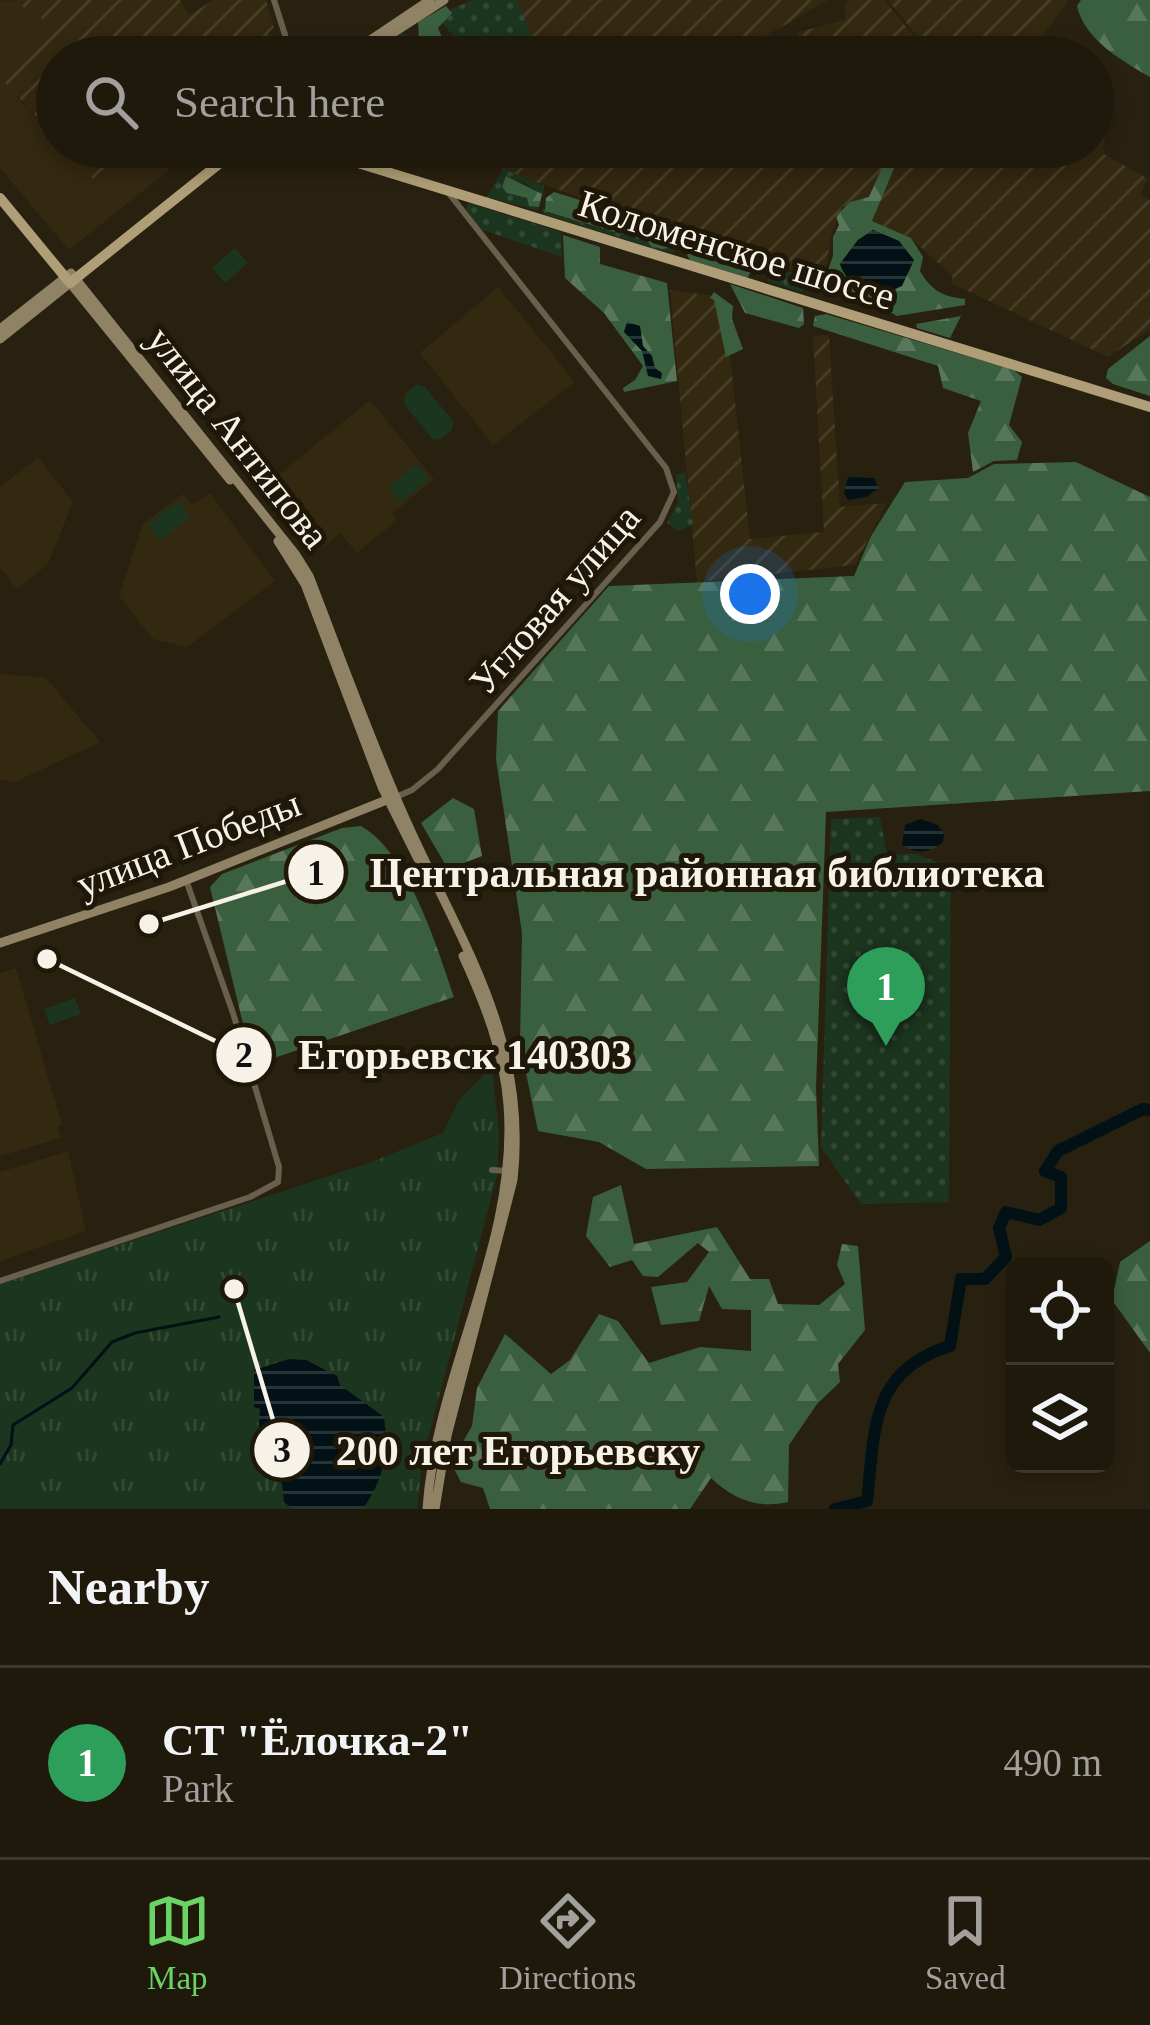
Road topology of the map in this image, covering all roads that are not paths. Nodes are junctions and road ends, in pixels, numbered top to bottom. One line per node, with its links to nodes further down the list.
1 (274, 0): 4 (street)
2 (430, 0): 5 (main road)
3 (444, 0): 6 (main road)
4 (285, 36)
5 (376, 36)
6 (388, 36)
7 (208, 168): 10 (main road)
8 (211, 168): 10 (main road)
9 (377, 168): 12 (main road, Коломенское шоссе)
10 (198, 177): 14 (main road)
11 (0, 187): 14 (main road, улица Антипова)
12 (445, 188): 17 (main road, Коломенское шоссе); 18 (street, Угловая улица)
13 (0, 198): 14 (main road, улица Антипова)
14 (71, 278): 15 (main road); 16 (main road); 18 (main road, улица Антипова)
15 (0, 329)
16 (0, 339)
17 (1150, 407)
18 (392, 798): 19 (main road, улица Победы); 22 (main road, улица Антипова); 24 (main road, улица Антипова)
19 (187, 880): 20 (main road, улица Победы); 23 (street)
20 (0, 943)
21 (491, 1170): 22 (street)
22 (507, 1171): 24 (main road, улица Антипова)
23 (0, 1281)
24 (431, 1509)

